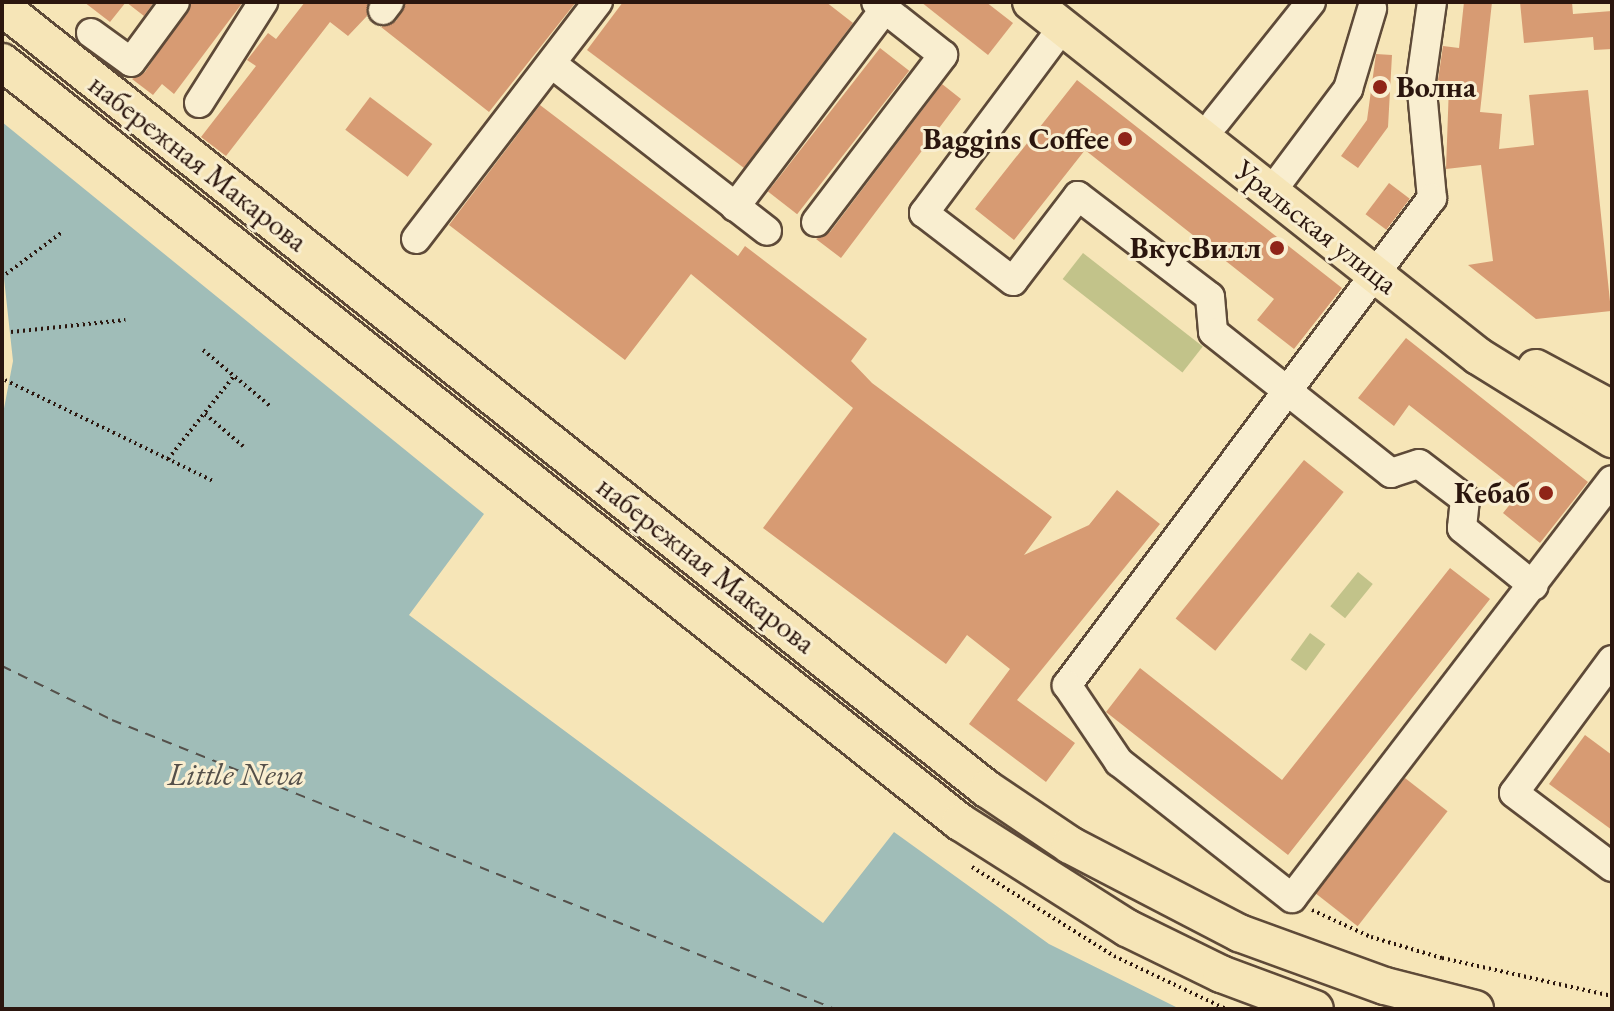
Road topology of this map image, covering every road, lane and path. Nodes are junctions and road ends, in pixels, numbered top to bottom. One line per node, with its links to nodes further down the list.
1 (175, 2): 11 (lane)
2 (263, 2): 14 (lane)
3 (598, 2): 12 (lane)
4 (1031, 2): 10 (main road, Уральская улица)
5 (1311, 2): 15 (lane)
6 (1432, 2): 22 (lane)
7 (880, 6): 17 (lane); 18 (lane)
8 (2, 7): 44 (main road, набережная Макарова)
9 (1372, 9): 16 (lane)
10 (1063, 15): 15 (main road, Уральская улица); 16 (main road, Уральская улица); 29 (lane)
11 (91, 33)
12 (552, 64): 17 (lane); 21 (lane)
13 (14, 72): 43 (main road, набережная Макарова)
14 (199, 103)
15 (1216, 121): 16 (main road, Уральская улица)
16 (1278, 184): 22 (main road, Уральская улица)
17 (735, 207): 19 (lane)
18 (816, 222)
19 (767, 231)
20 (61, 233): 23 (path)
21 (416, 239)
22 (1381, 264): 29 (lane); 31 (main road, Уральская улица); 33 (main road, Уральская улица)
23 (6, 274)
24 (125, 320): 25 (path)
25 (11, 332)
26 (203, 350): 27 (path)
27 (234, 376): 30 (path); 32 (path)
28 (5, 380): 35 (path)
29 (1287, 391): 38 (lane); 41 (lane)
30 (270, 406)
31 (1612, 409)
32 (204, 413): 34 (path); 35 (path)
33 (1612, 439)
34 (243, 446)
35 (168, 459): 37 (path)
36 (1612, 480): 38 (lane)
37 (215, 482)
38 (1534, 586): 41 (lane)
39 (1612, 660): 40 (lane)
40 (1612, 867)
41 (1292, 898): 42 (path)
42 (1612, 996)
43 (1315, 1009)
44 (1475, 1009)

